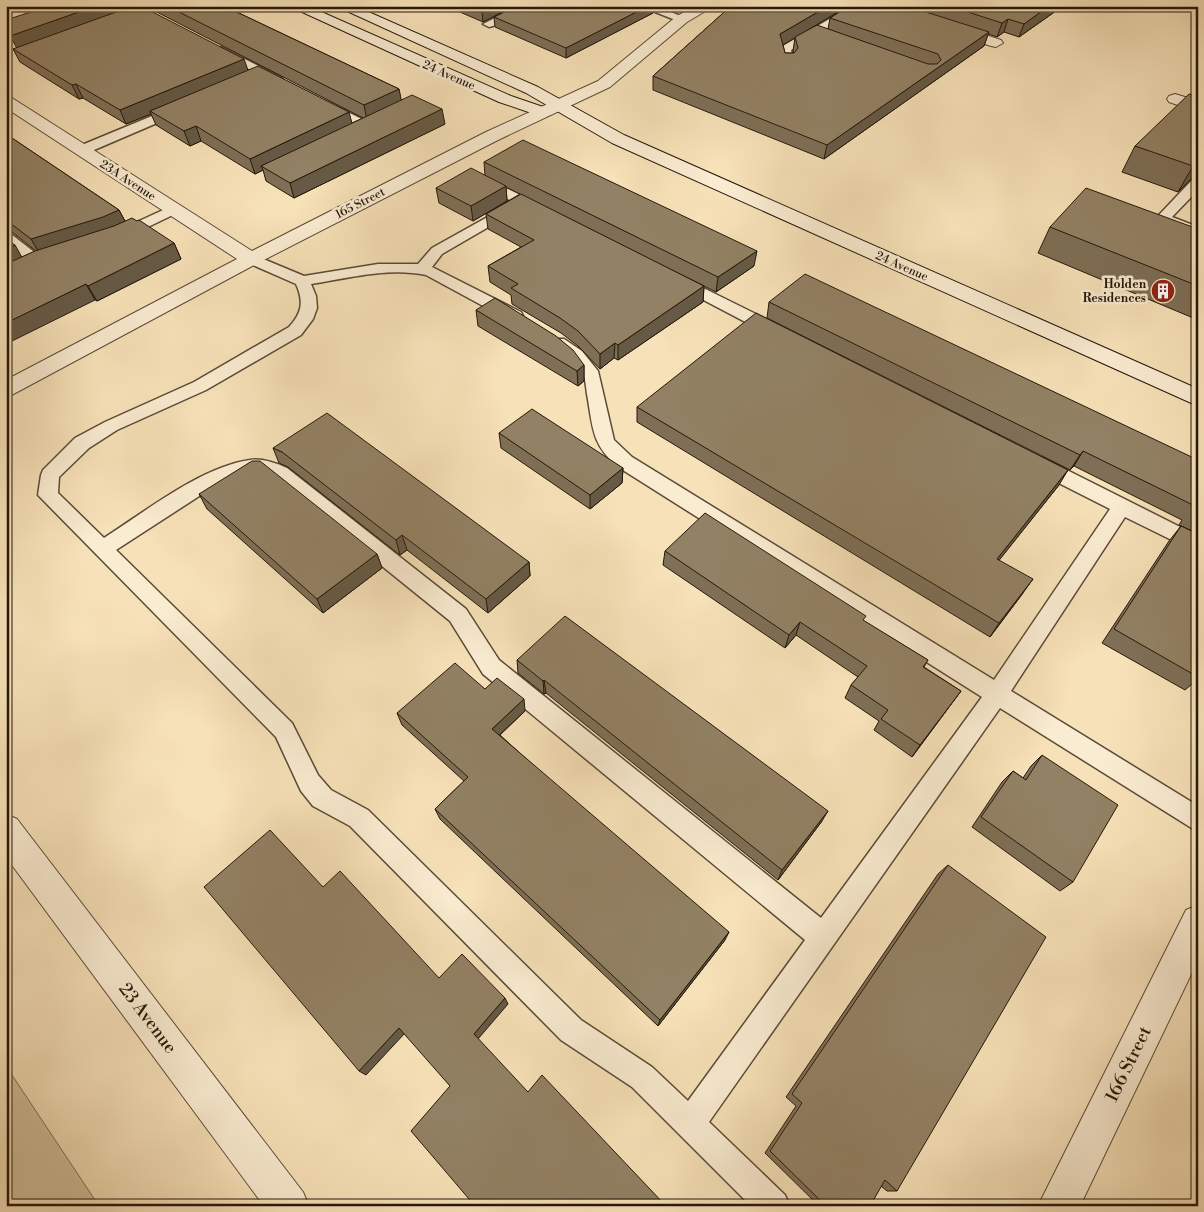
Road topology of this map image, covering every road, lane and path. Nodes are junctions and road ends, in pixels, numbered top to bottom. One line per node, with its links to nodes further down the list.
1 (11, 6): 9 (street)
2 (296, 6): 25 (street, 24 Avenue)
3 (343, 6): 25 (street, 24 Avenue)
4 (529, 6): 11 (lane)
5 (645, 6): 10 (lane)
6 (707, 6): 10 (street, 165 Street)
7 (860, 6): 12 (lane)
8 (882, 6): 14 (street)
9 (6, 8)
10 (682, 19): 25 (street, 165 Street)
11 (489, 24)
12 (814, 32): 13 (lane); 16 (lane)
13 (832, 39)
14 (996, 42)
15 (211, 47): 17 (lane)
16 (788, 62)
17 (263, 73): 18 (lane); 19 (lane)
18 (245, 80)
19 (289, 86)
20 (1175, 99): 24 (street)
21 (315, 100): 26 (lane)
22 (6, 101): 27 (street, 23A Avenue)
23 (192, 103): 27 (lane)
24 (1198, 107)
25 (552, 109): 37 (street, 165 Street); 45 (street, 24 Avenue)
26 (350, 135)
27 (82, 150): 31 (street, 23A Avenue)
28 (480, 180): 30 (lane)
29 (1198, 182): 33 (lane)
30 (522, 201): 32 (lane); 39 (lane)
31 (174, 209): 35 (lane); 37 (street, 23A Avenue)
32 (558, 219)
33 (1198, 232)
34 (6, 236): 38 (lane)
35 (108, 240)
36 (55, 256): 38 (lane)
37 (250, 259): 42 (lane); 44 (street, 165 Street)
38 (38, 262): 40 (lane)
39 (422, 269): 42 (lane); 50 (lane)
40 (22, 271)
41 (663, 273): 43 (lane)
42 (302, 281): 49 (lane)
43 (787, 336)
44 (6, 390)
45 (1198, 398)
46 (1025, 457): 47 (lane)
47 (1122, 506): 48 (lane); 50 (lane)
48 (1198, 545)
49 (102, 549): 54 (lane); 55 (lane)
50 (997, 694): 51 (lane); 54 (lane)
51 (1198, 820)
52 (6, 830): 56 (street, 23 Avenue)
53 (1198, 922): 58 (street, 166 Street)
54 (823, 937): 55 (lane)
55 (690, 1122): 57 (lane)
56 (290, 1206)
57 (774, 1206)
58 (1058, 1206)

